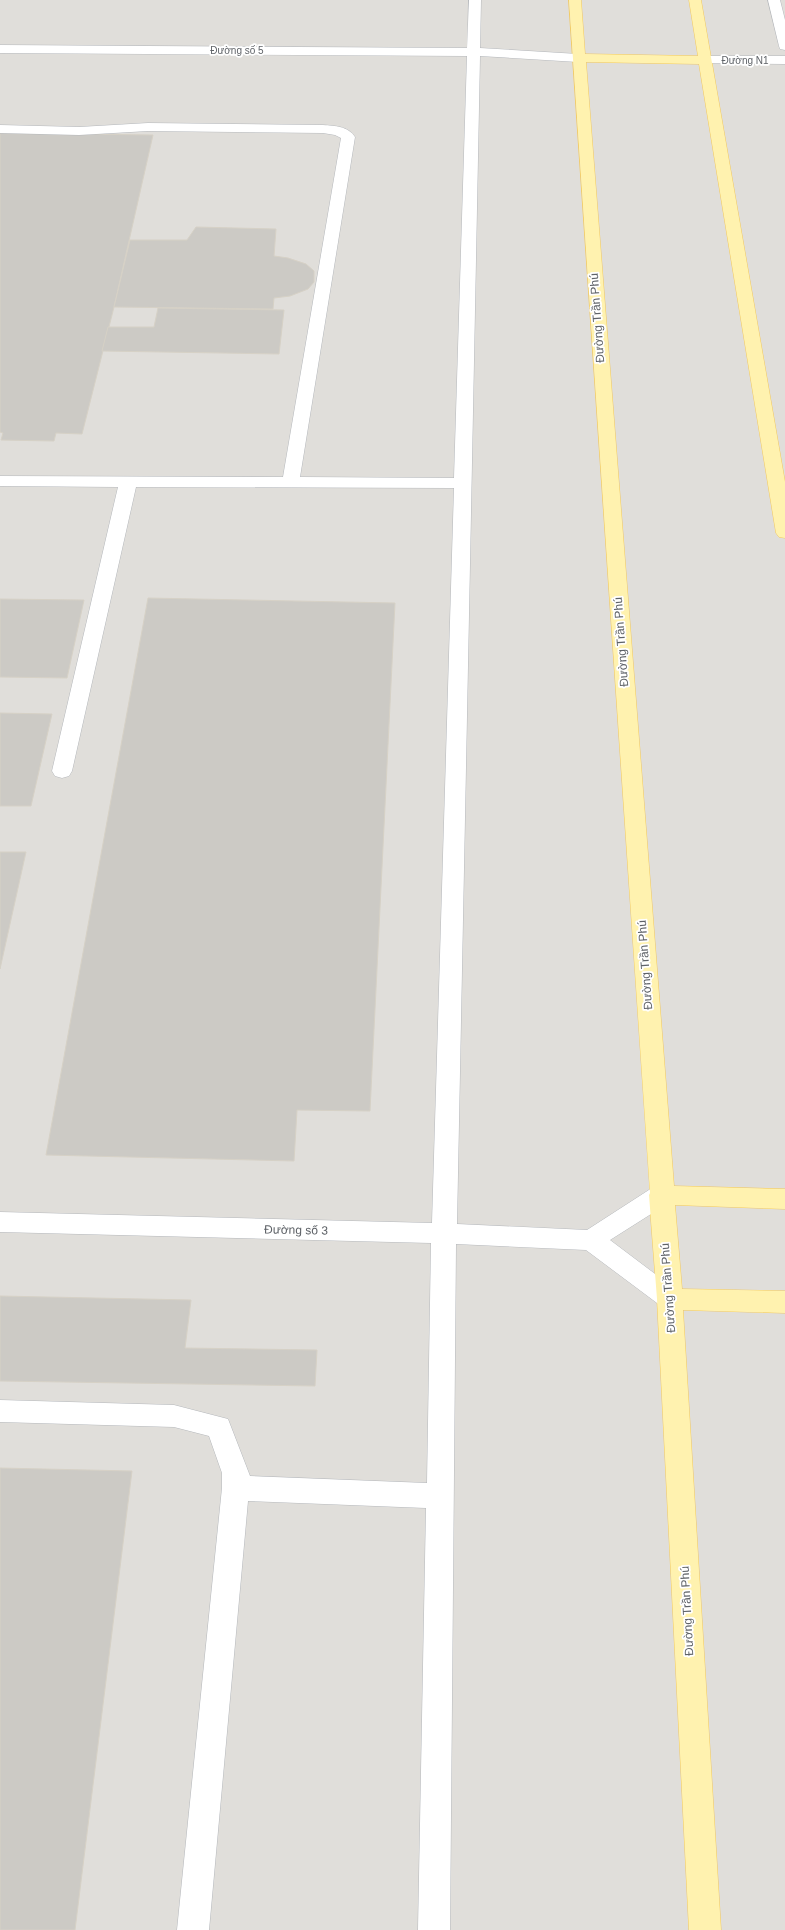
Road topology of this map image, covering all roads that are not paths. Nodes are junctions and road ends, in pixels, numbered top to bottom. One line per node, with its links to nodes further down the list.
1 (475, 0): 7 (street)
2 (574, 0): 8 (main road, Đường Trần Phú)
3 (695, 0): 9 (main road)
4 (774, 0): 5 (street)
5 (785, 46)
6 (0, 48): 7 (street, Đường số 5)
7 (475, 52): 8 (street, Đường số 5); 15 (street)
8 (578, 58): 9 (main road); 18 (main road, Đường Trần Phú)
9 (704, 60): 10 (street, Đường N1); 16 (main road)
10 (785, 60)
11 (0, 130): 14 (street)
12 (0, 481): 13 (street)
13 (128, 482): 14 (street); 17 (street)
14 (291, 482): 15 (street)
15 (463, 483): 21 (street)
16 (785, 533)
17 (62, 771)
18 (662, 1195): 19 (main road); 22 (street); 23 (main road, Đường Trần Phú)
19 (785, 1199)
20 (0, 1222): 21 (street, Đường số 3)
21 (444, 1234): 22 (street, Đường số 3); 27 (street)
22 (591, 1240): 23 (street)
23 (670, 1299): 24 (main road); 30 (main road, Đường Trần Phú)
24 (785, 1302)
25 (0, 1411): 26 (street)
26 (236, 1488): 27 (street); 28 (street)
27 (440, 1496): 29 (street)
28 (193, 1930)
29 (434, 1930)
30 (705, 1930)

